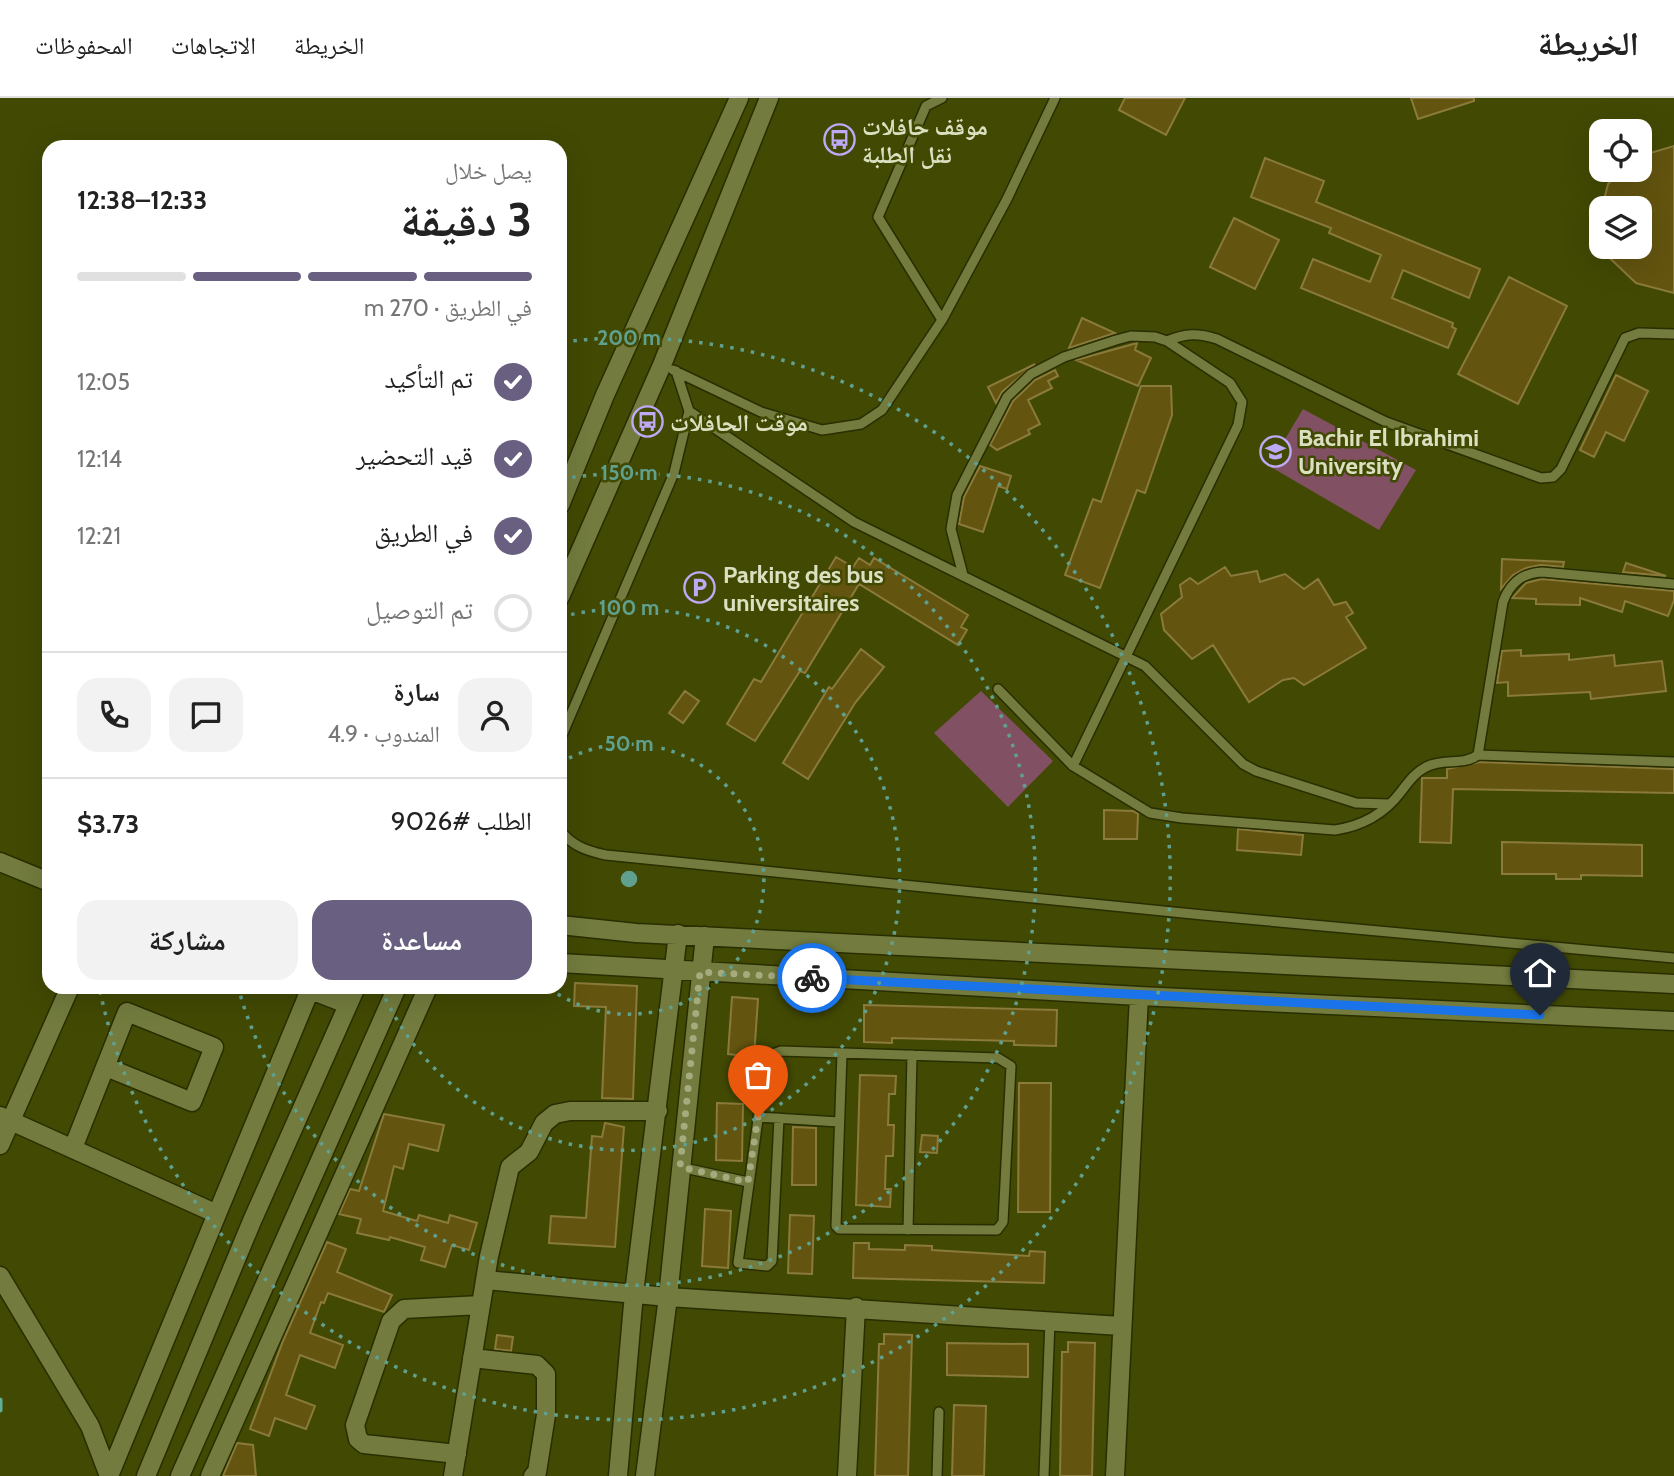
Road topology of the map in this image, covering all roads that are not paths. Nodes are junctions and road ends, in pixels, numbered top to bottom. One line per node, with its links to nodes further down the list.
1 (739, 98): 10 (street)
2 (769, 98): 8 (street)
3 (942, 98): 5 (lane)
4 (1055, 98): 5 (lane)
5 (942, 320): 8 (lane)
6 (1674, 334): 7 (lane)
7 (1167, 341): 11 (lane); 14 (lane)
8 (669, 368): 9 (lane); 12 (street)
9 (689, 411): 11 (lane); 16 (lane)
10 (567, 488)
11 (963, 575): 14 (lane)
12 (567, 582)
13 (1674, 584): 17 (lane)
14 (1128, 656): 19 (lane); 20 (lane)
15 (998, 689): 19 (lane)
16 (567, 724)
17 (1478, 755): 18 (lane); 20 (lane)
18 (1674, 762)
19 (1073, 766): 20 (lane)
20 (1388, 804)
21 (567, 839): 27 (lane)
22 (0, 862): 23 (street)
23 (42, 879)
24 (567, 926): 25 (street)
25 (678, 934): 26 (street); 29 (street)
26 (705, 936): 30 (street); 31 (street)
27 (1674, 958)
28 (567, 963): 29 (street)
29 (673, 969): 30 (street); 44 (street)
30 (700, 972): 38 (street); 51 (street)
31 (1674, 984)
32 (67, 994): 46 (street)
33 (305, 994): 53 (street)
34 (322, 994): 39 (street)
35 (352, 994): 39 (street)
36 (394, 994): 67 (street)
37 (425, 994): 68 (street)
38 (1139, 996): 40 (street); 62 (street)
39 (347, 1004): 66 (street)
40 (1674, 1021)
41 (842, 1053): 42 (lane); 45 (lane); 48 (lane)
42 (912, 1055): 54 (lane); 54 (lane)
43 (106, 1067): 43 (street); 50 (street)
44 (658, 1111): 56 (street); 57 (street)
45 (758, 1117): 47 (lane); 52 (lane)
46 (6, 1118): 49 (street); 50 (street)
47 (779, 1118): 48 (lane); 52 (lane)
48 (839, 1122): 54 (lane)
49 (0, 1145)
50 (73, 1148): 53 (street)
51 (680, 1167): 52 (lane); 58 (street)
52 (748, 1182)
53 (217, 1214): 55 (street)
54 (908, 1230)
55 (0, 1276)
56 (485, 1280): 57 (street); 59 (street)
57 (634, 1293): 58 (street); 71 (street)
58 (668, 1297): 60 (street); 72 (street)
59 (481, 1305): 63 (street); 65 (street)
60 (856, 1307): 61 (street); 73 (street)
61 (1050, 1321): 62 (street); 75 (lane)
62 (1121, 1326): 76 (street)
63 (472, 1358): 65 (street); 70 (street)
64 (939, 1412): 74 (lane)
65 (457, 1454): 69 (street)
66 (146, 1476)
67 (180, 1476)
68 (210, 1476)
69 (453, 1476)
70 (533, 1476)
71 (618, 1476)
72 (645, 1476)
73 (847, 1476)
74 (937, 1476)
75 (1044, 1476)
76 (1115, 1476)

